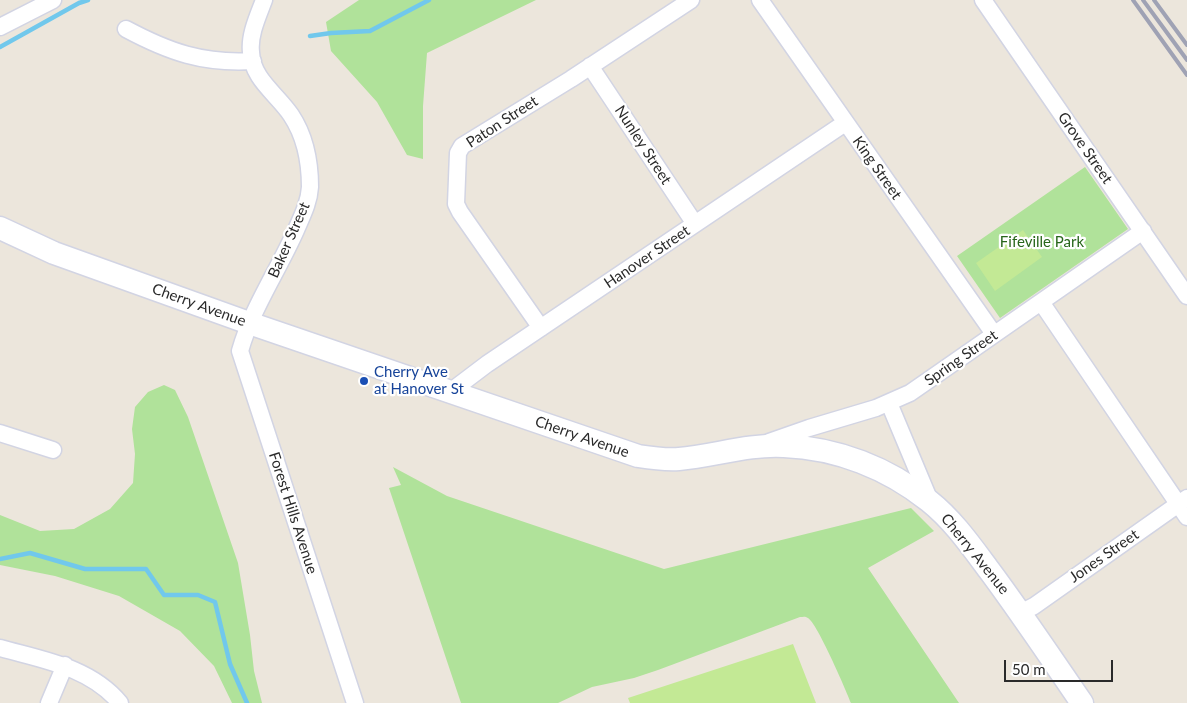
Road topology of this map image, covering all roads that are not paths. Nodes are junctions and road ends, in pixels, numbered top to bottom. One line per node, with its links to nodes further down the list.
1 (53, 0): 6 (street)
2 (264, 0): 8 (street)
3 (691, 0): 9 (street, Paton Street)
4 (760, 0): 10 (street, King Street)
5 (983, 0): 13 (street, Grove Street)
6 (0, 27)
7 (126, 29): 8 (street)
8 (252, 61): 16 (street, Baker Street)
9 (590, 66): 11 (street, Nunley Street); 17 (street, Paton Street)
10 (845, 123): 11 (street, Hanover Street); 18 (street, King Street)
11 (695, 224): 17 (street, Hanover Street)
12 (0, 228): 16 (street, Cherry Avenue)
13 (1143, 231): 14 (street, Grove Street); 15 (street, Spring Street)
14 (1187, 296)
15 (1041, 302): 18 (street, Spring Street); 25 (street)
16 (249, 323): 19 (street, Cherry Avenue); 31 (street, Forest Hills Avenue)
17 (541, 328): 19 (street, Hanover Street)
18 (994, 334): 20 (street, Spring Street)
19 (450, 392): 22 (street, Cherry Avenue)
20 (889, 404): 22 (street, Spring Street); 24 (street)
21 (0, 433): 23 (street)
22 (760, 446): 24 (street, Cherry Avenue)
23 (53, 450)
24 (930, 502): 26 (street, Cherry Avenue)
25 (1184, 506): 26 (street, Jones Street)
26 (1020, 614): 32 (street, Cherry Avenue)
27 (0, 648): 28 (street)
28 (65, 666): 29 (street); 30 (street)
29 (49, 703)
30 (120, 703)
31 (355, 703)
32 (1082, 703)

